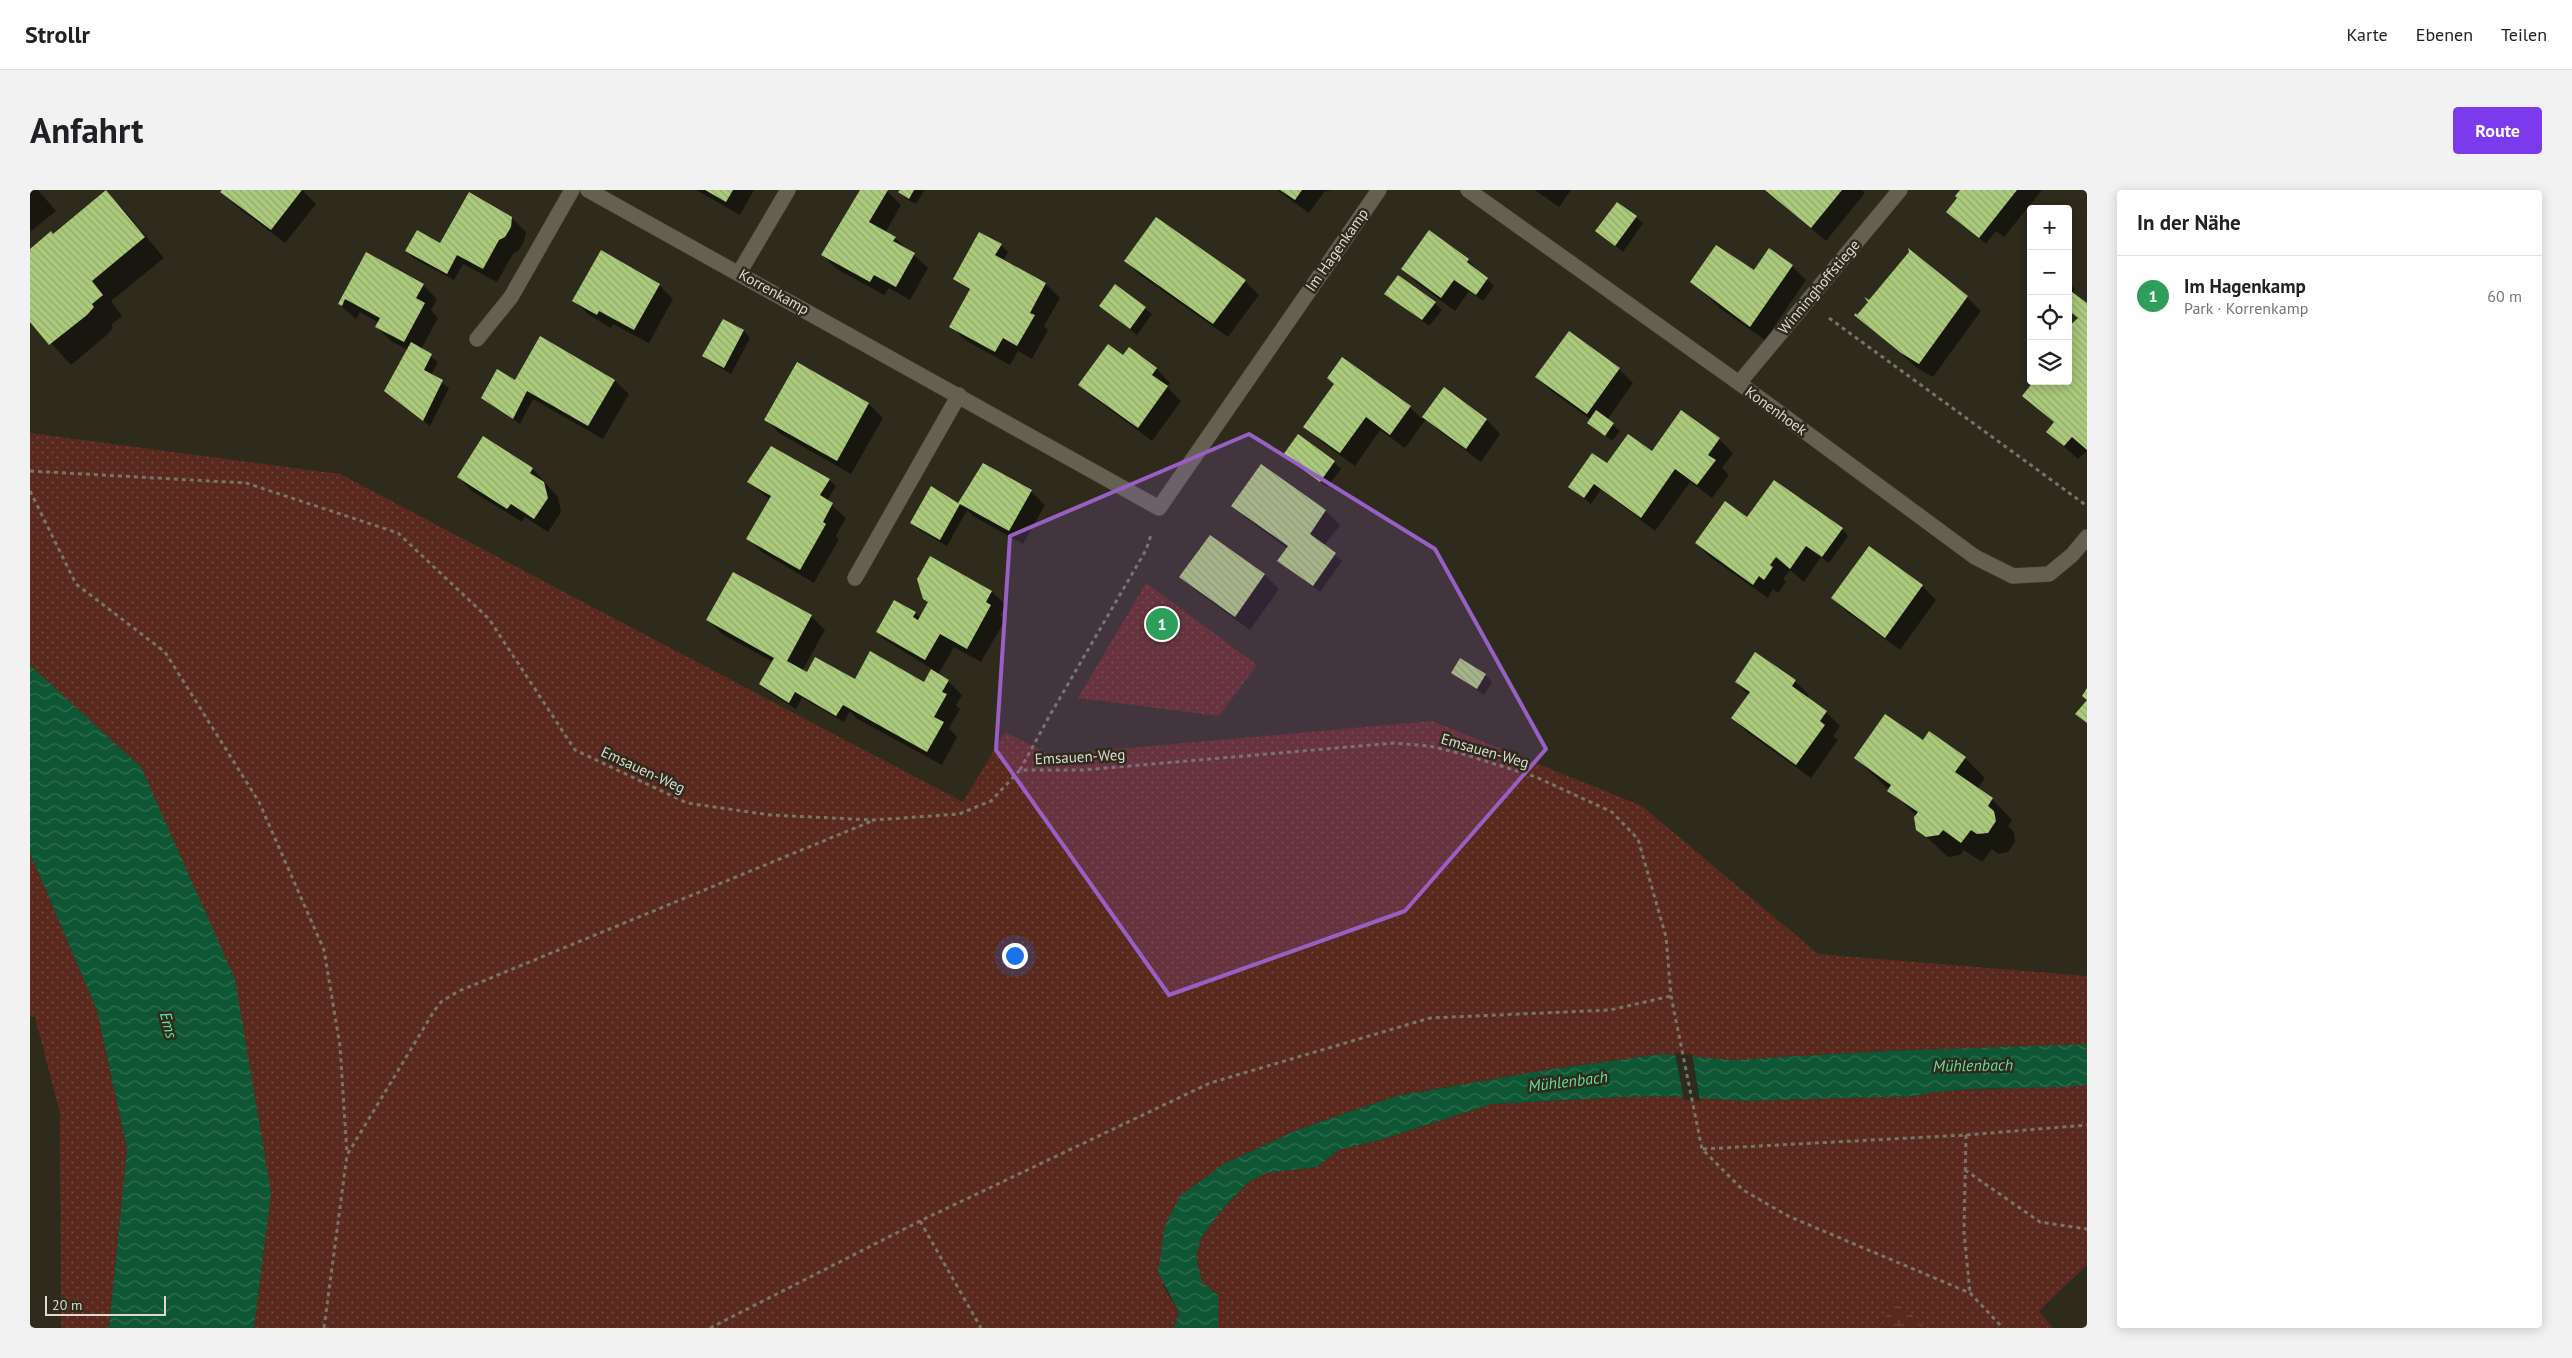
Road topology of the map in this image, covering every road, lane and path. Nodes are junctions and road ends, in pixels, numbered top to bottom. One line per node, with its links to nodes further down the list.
1 (572, 190): 9 (street)
2 (588, 190): 7 (street, Korrenkamp)
3 (788, 190): 7 (street)
4 (1379, 190): 15 (street, Im Hagenkamp)
5 (1468, 190): 10 (street, Konenhoek)
6 (1900, 190): 8 (street, Winninghoffstiege)
7 (739, 273): 11 (street, Korrenkamp)
8 (1806, 302): 10 (street, Winninghoffstiege); 14 (path)
9 (477, 340)
10 (1739, 383): 16 (street, Konenhoek)
11 (959, 395): 15 (street, Korrenkamp); 17 (street)
12 (30, 471): 19 (path, Emsauen-Weg)
13 (30, 491): 24 (path)
14 (2087, 506)
15 (1159, 508): 18 (path)
16 (2087, 537)
17 (855, 578)
18 (1020, 770): 19 (path, Emsauen-Weg); 20 (path, Emsauen-Weg)
19 (874, 820): 24 (path)
20 (1671, 996): 23 (path, Emsauen-Weg); 26 (path)
21 (2087, 1125): 22 (path)
22 (1966, 1135): 23 (path); 25 (path)
23 (1702, 1149): 28 (path)
24 (347, 1155): 29 (path)
25 (1965, 1169): 27 (path); 28 (path)
26 (920, 1221): 30 (path); 31 (path)
27 (2087, 1228)
28 (1970, 1293): 32 (path)
29 (324, 1328)
30 (710, 1328)
31 (981, 1328)
32 (2002, 1328)

